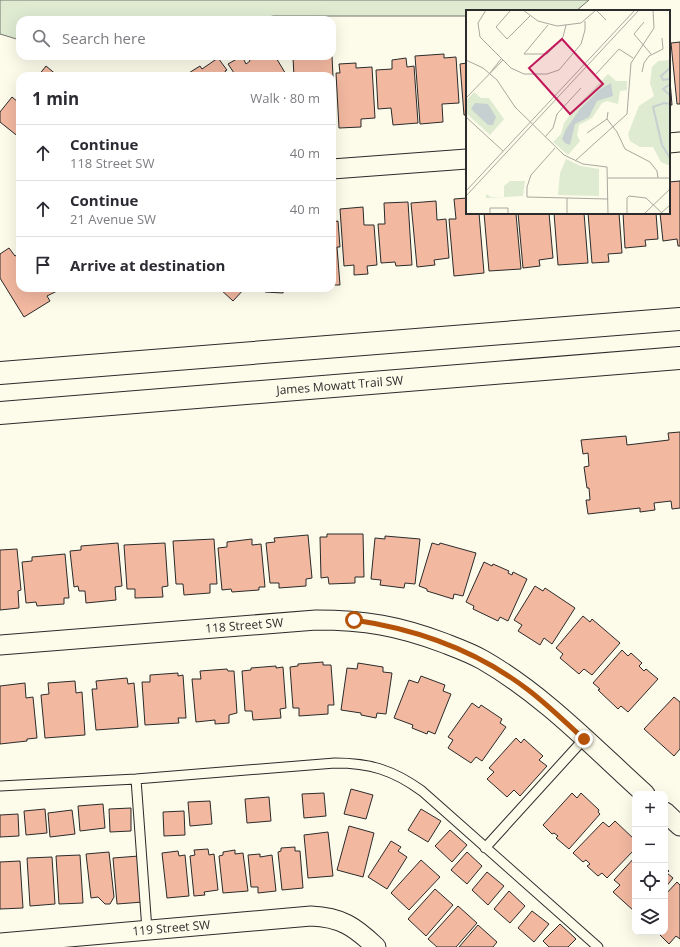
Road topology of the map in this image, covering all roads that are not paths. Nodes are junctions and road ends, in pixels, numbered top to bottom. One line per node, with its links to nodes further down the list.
1 (680, 142): 2 (street)
2 (670, 143)
3 (466, 158): 4 (street)
4 (336, 169)
5 (680, 319): 7 (main road)
6 (680, 358): 8 (main road, James Mowatt Trail SW)
7 (0, 373)
8 (0, 413)
9 (0, 645): 10 (street, 118 Street SW)
10 (584, 739): 13 (street, 118 Street SW); 16 (lane)
11 (136, 780): 12 (lane); 16 (lane); 17 (lane)
12 (0, 786)
13 (642, 791)
14 (668, 815): 15 (street)
15 (680, 826)
16 (485, 848): 20 (lane)
17 (147, 930): 18 (street, 119 Street SW); 19 (street, 119 Street SW)
18 (0, 943)
19 (376, 947)
20 (598, 947)

